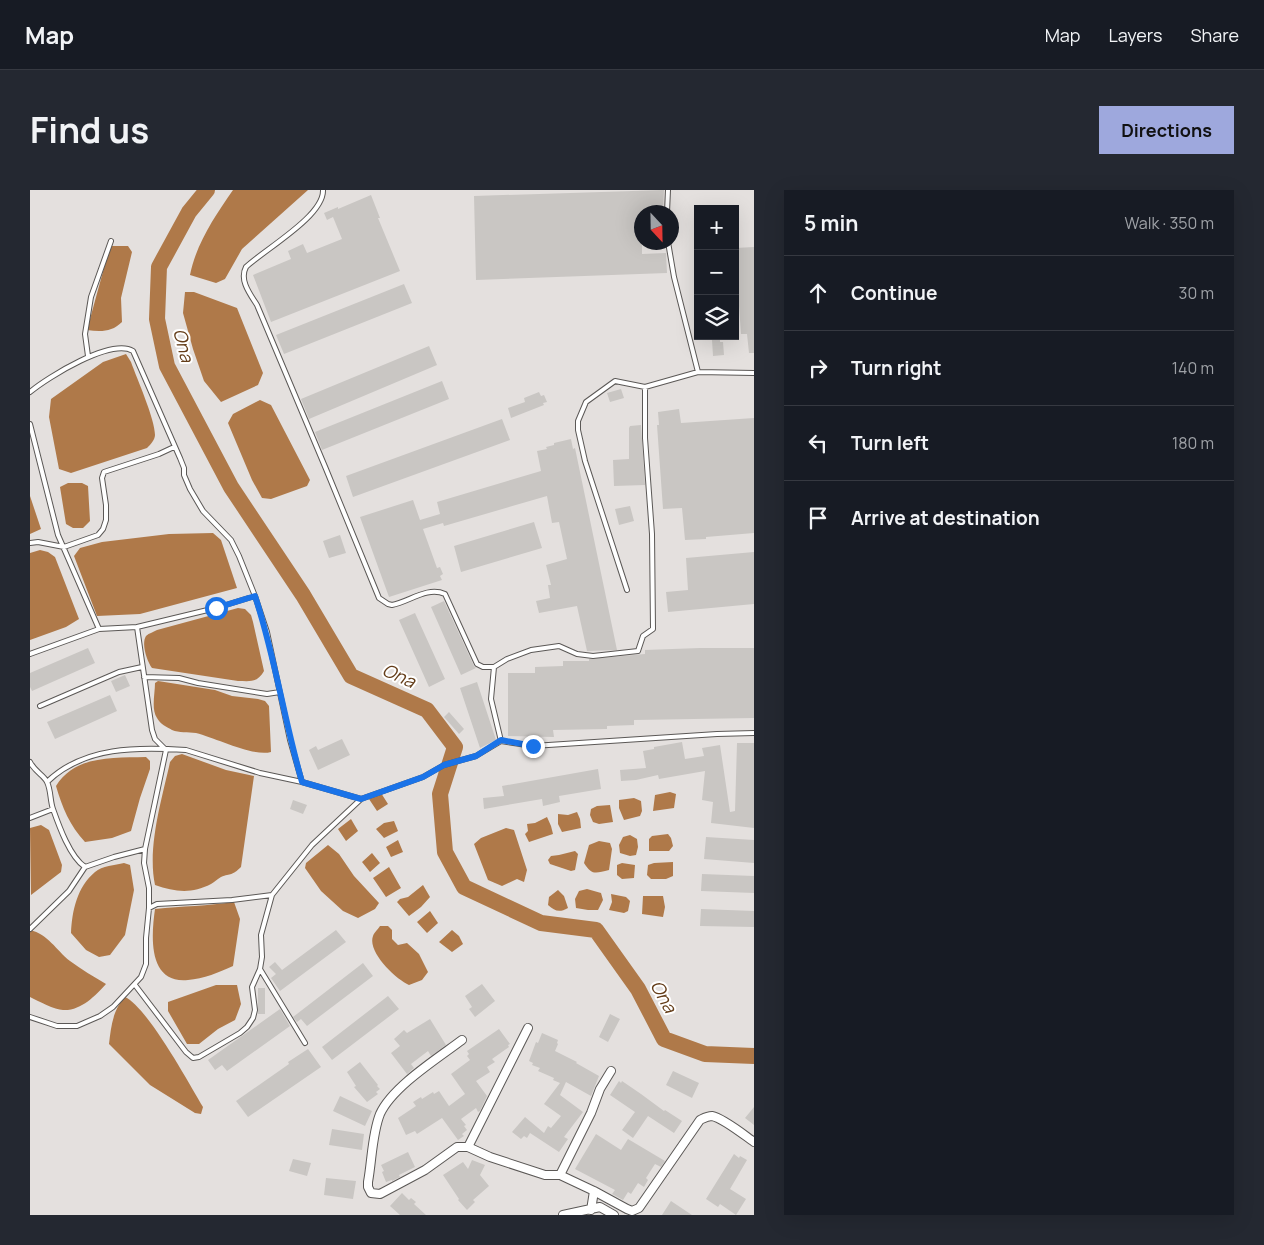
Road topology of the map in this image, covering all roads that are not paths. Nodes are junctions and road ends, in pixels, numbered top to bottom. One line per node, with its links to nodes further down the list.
1 (323, 190): 21 (lane)
2 (668, 190): 3 (lane)
3 (667, 205)
4 (111, 241): 6 (lane)
5 (669, 250): 7 (lane)
6 (88, 356): 10 (lane); 12 (lane)
7 (698, 372): 8 (lane); 9 (lane)
8 (754, 373)
9 (645, 387): 15 (lane); 21 (lane)
10 (30, 392)
11 (30, 424): 14 (lane)
12 (174, 447): 14 (lane); 16 (lane)
13 (30, 543): 14 (lane)
14 (64, 547): 18 (lane)
15 (627, 590)
16 (255, 596): 17 (lane); 23 (lane)
17 (137, 627): 18 (lane); 20 (lane)
18 (99, 629): 19 (lane)
19 (30, 654)
20 (142, 667): 22 (lane); 24 (lane)
21 (494, 667): 26 (lane)
22 (144, 677): 23 (lane); 27 (lane)
23 (280, 692): 30 (lane)
24 (40, 706)
25 (754, 733): 26 (lane)
26 (501, 740): 31 (lane)
27 (166, 750): 29 (lane); 30 (lane); 34 (lane)
28 (30, 762): 29 (lane)
29 (47, 782): 32 (lane)
30 (302, 782): 31 (lane)
31 (361, 799): 36 (lane)
32 (53, 808): 33 (lane); 35 (lane)
33 (30, 818)
34 (145, 849): 35 (lane); 37 (lane)
35 (84, 867): 38 (lane)
36 (272, 895): 37 (lane); 39 (lane)
37 (149, 908): 40 (lane)
38 (30, 928)
39 (260, 969): 40 (lane); 44 (lane)
40 (135, 985): 41 (lane)
41 (30, 1017)
42 (528, 1028): 47 (street)
43 (462, 1040): 47 (street)
44 (305, 1043)
45 (611, 1072): 48 (street)
46 (754, 1142): 49 (street)
47 (468, 1147): 48 (street)
48 (560, 1175): 49 (street)
49 (594, 1191): 50 (street)
50 (591, 1210): 51 (street); 52 (street)
51 (563, 1215)
52 (614, 1215)

